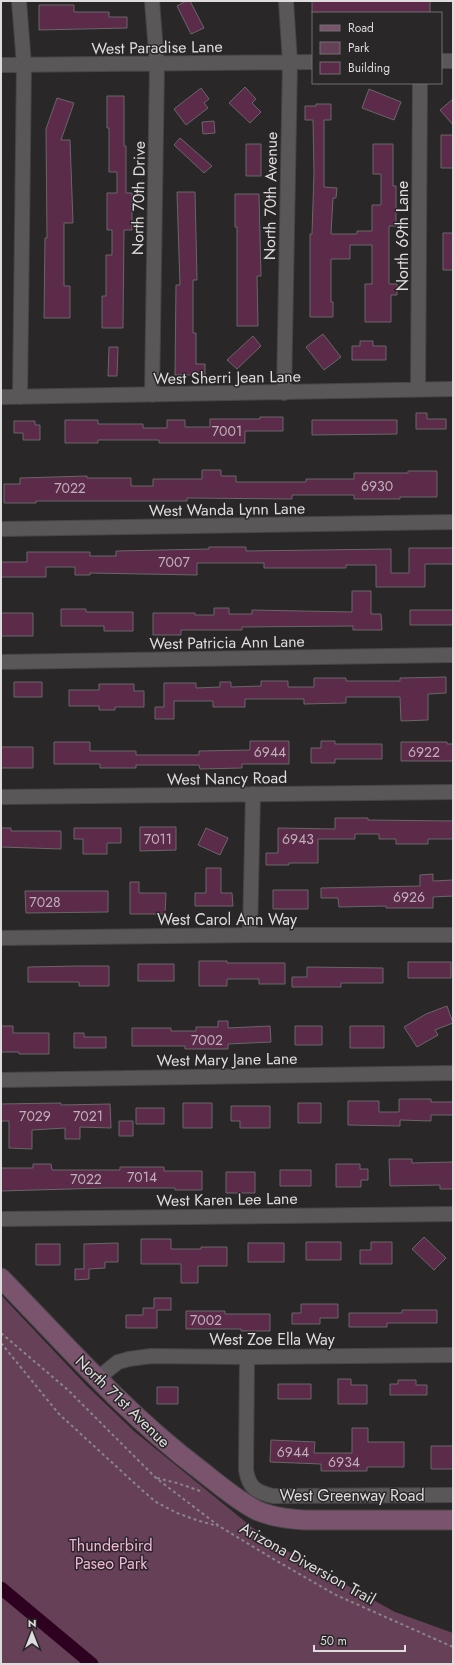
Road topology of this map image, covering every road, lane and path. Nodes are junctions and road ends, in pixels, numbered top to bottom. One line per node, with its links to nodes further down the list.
1 (19, 1): 10 (street)
2 (152, 1): 8 (street, North 70th Drive)
3 (286, 1): 6 (street, North 70th Avenue)
4 (442, 61): 5 (street)
5 (453, 61)
6 (290, 62): 7 (street, West Paradise Lane); 8 (street, West Paradise Lane); 14 (street, North 70th Avenue)
7 (312, 62)
8 (157, 64): 10 (street, West Paradise Lane); 15 (street, North 70th Drive)
9 (1, 65): 10 (street, West Paradise Lane)
10 (24, 65): 17 (street)
11 (420, 84): 12 (street, North 69th Lane)
12 (418, 389): 13 (street, West Sherri Jean Lane); 14 (street, West Sherri Jean Lane)
13 (453, 389)
14 (284, 393): 15 (street, West Sherri Jean Lane)
15 (152, 395): 17 (street, West Sherri Jean Lane)
16 (1, 397): 17 (street, West Sherri Jean Lane)
17 (20, 397)
18 (453, 522): 19 (street, West Wanda Lynn Lane)
19 (1, 529)
20 (453, 655): 21 (street, West Patricia Ann Lane)
21 (1, 662)
22 (453, 792): 23 (street, West Nancy Road)
23 (253, 794): 24 (street, West Nancy Road); 25 (street)
24 (1, 797)
25 (250, 935): 26 (street, West Carol Ann Way); 27 (street, West Carol Ann Way)
26 (453, 935)
27 (1, 938)
28 (453, 1073): 29 (street, West Mary Jane Lane)
29 (1, 1080)
30 (453, 1214): 31 (street, West Karen Lee Lane)
31 (1, 1219)
32 (1, 1278): 37 (street, North 71st Avenue)
33 (1, 1333): 38 (path, Arizona Diversion Trail)
34 (1, 1343): 43 (path, Arizona Diversion Trail)
35 (453, 1355): 36 (street, West Zoe Ella Way)
36 (247, 1357): 37 (street, West Zoe Ella Way); 40 (street, West Greenway Road)
37 (98, 1378): 41 (street, North 71st Avenue)
38 (156, 1478): 39 (path); 43 (path, Arizona Diversion Trail)
39 (206, 1494)
40 (453, 1495)
41 (256, 1510): 42 (street, West Greenway Road)
42 (453, 1520)
43 (219, 1526): 44 (path, Arizona Diversion Trail)
44 (453, 1647)

